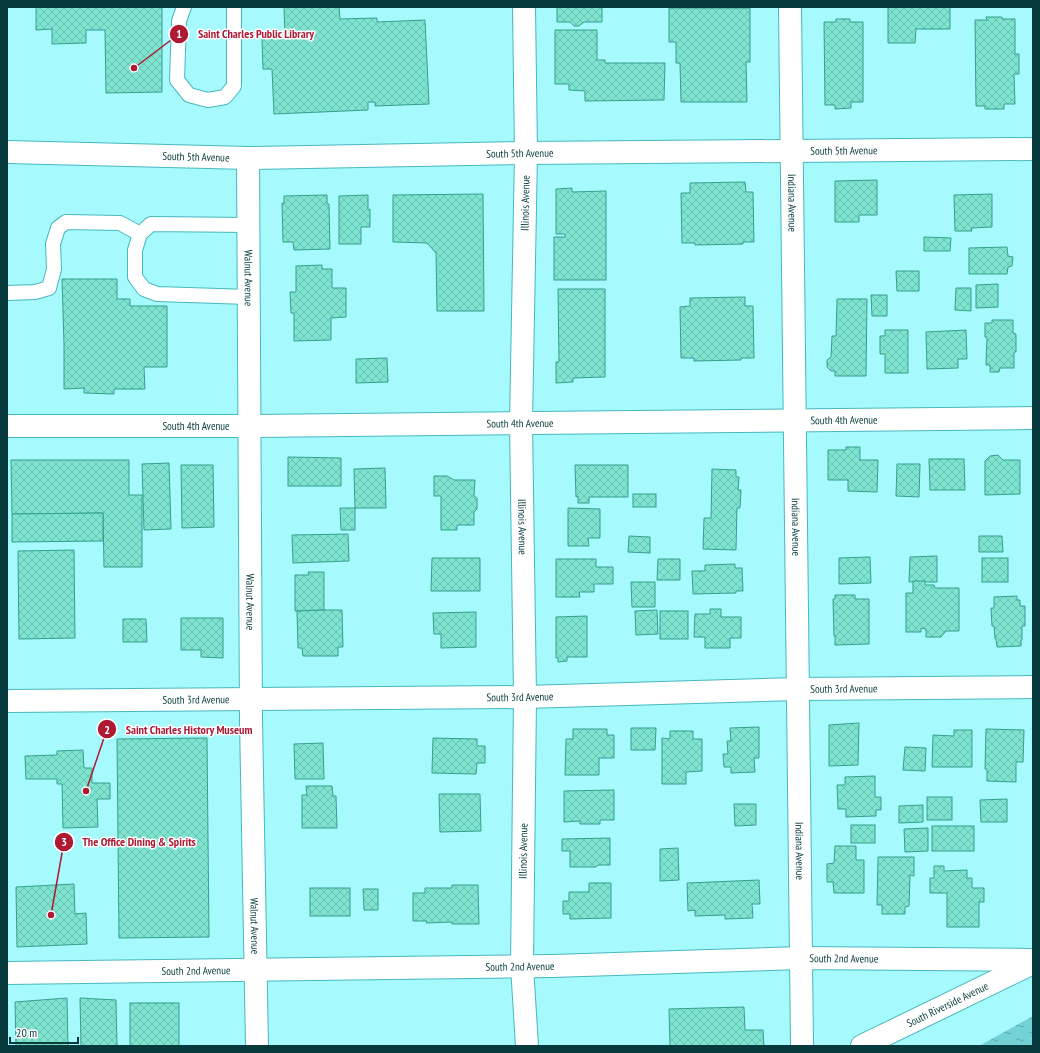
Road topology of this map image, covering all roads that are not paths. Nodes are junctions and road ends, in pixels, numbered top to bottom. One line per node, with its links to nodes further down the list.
1 (184, 7): 2 (lane)
2 (234, 7)
3 (524, 7): 8 (street, Illinois Avenue)
4 (790, 7): 6 (street, Indiana Avenue)
5 (1033, 149): 6 (street, South 5th Avenue)
6 (792, 151): 8 (street, South 5th Avenue); 15 (street, Indiana Avenue)
7 (7, 152): 9 (street, South 5th Avenue)
8 (526, 153): 9 (street, South 5th Avenue); 16 (street, Illinois Avenue)
9 (248, 158): 10 (street, Walnut Avenue)
10 (248, 225): 11 (lane); 13 (street, Walnut Avenue)
11 (140, 234): 12 (lane); 13 (lane)
12 (7, 293)
13 (249, 297): 18 (street, Walnut Avenue)
14 (1033, 418): 15 (street, South 4th Avenue)
15 (795, 421): 16 (street, South 4th Avenue); 20 (street, Indiana Avenue)
16 (521, 423): 18 (street, South 4th Avenue); 21 (street, Illinois Avenue)
17 (7, 426): 18 (street, South 4th Avenue)
18 (250, 426): 22 (street, Walnut Avenue)
19 (1033, 687): 20 (street, South 3rd Avenue)
20 (798, 689): 21 (street, South 3rd Avenue); 24 (street, Indiana Avenue)
21 (525, 697): 22 (street, South 3rd Avenue); 27 (street, Illinois Avenue)
22 (251, 699): 23 (street, South 3rd Avenue); 28 (street, Walnut Avenue)
23 (7, 701)
24 (801, 958): 25 (street, South 2nd Avenue); 27 (street, South 2nd Avenue); 32 (street, Indiana Avenue)
25 (1033, 960)
26 (1033, 963): 33 (street, South Riverside Avenue)
27 (522, 966): 28 (street, South 2nd Avenue); 31 (street, Illinois Avenue)
28 (255, 970): 29 (street, South 2nd Avenue); 30 (street, Walnut Avenue)
29 (7, 973)
30 (257, 1046)
31 (527, 1046)
32 (802, 1046)
33 (862, 1046)

